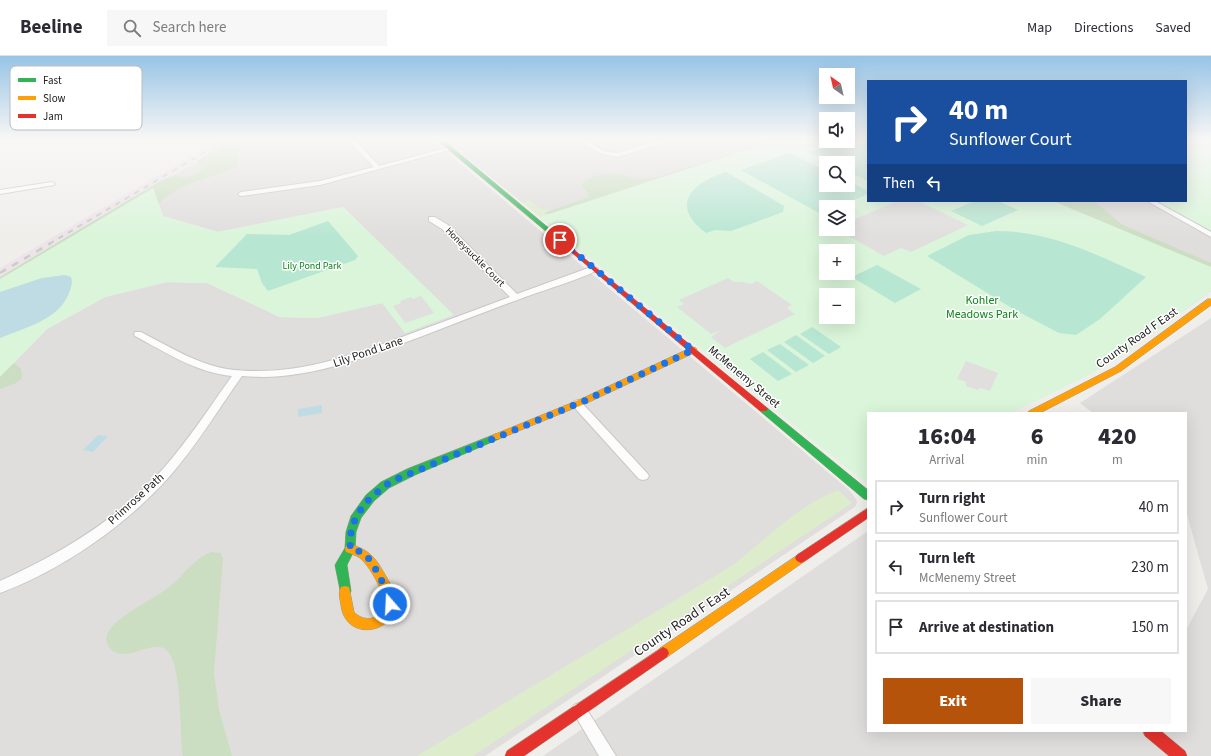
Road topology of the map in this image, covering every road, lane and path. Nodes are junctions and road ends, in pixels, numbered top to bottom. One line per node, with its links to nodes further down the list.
1 (363, 172): 5 (street)
2 (477, 172): 9 (street, McMenemy Street)
3 (52, 184): 4 (street)
4 (0, 192)
5 (241, 194)
6 (1152, 202): 8 (street)
7 (432, 219): 10 (street, Honeysuckle Court)
8 (1211, 235)
9 (594, 269): 10 (street, Lily Pond Lane); 13 (street, McMenemy Street)
10 (516, 298): 14 (street, Lily Pond Lane)
11 (1211, 301): 16 (street, County Road F East)
12 (138, 334): 14 (street, Lily Pond Lane)
13 (693, 350): 15 (street); 18 (street, McMenemy Street)
14 (239, 373): 21 (street, Primrose Path)
15 (577, 404): 17 (street); 20 (street)
16 (1034, 412)
17 (643, 476)
18 (867, 495)
19 (867, 513): 22 (street, County Road F East)
20 (350, 549): 20 (street)
21 (0, 587)
22 (579, 710): 24 (street, County Road F East); 25 (street)
23 (1151, 732): 26 (street)
24 (512, 756)
25 (608, 756)
26 (1180, 756)

